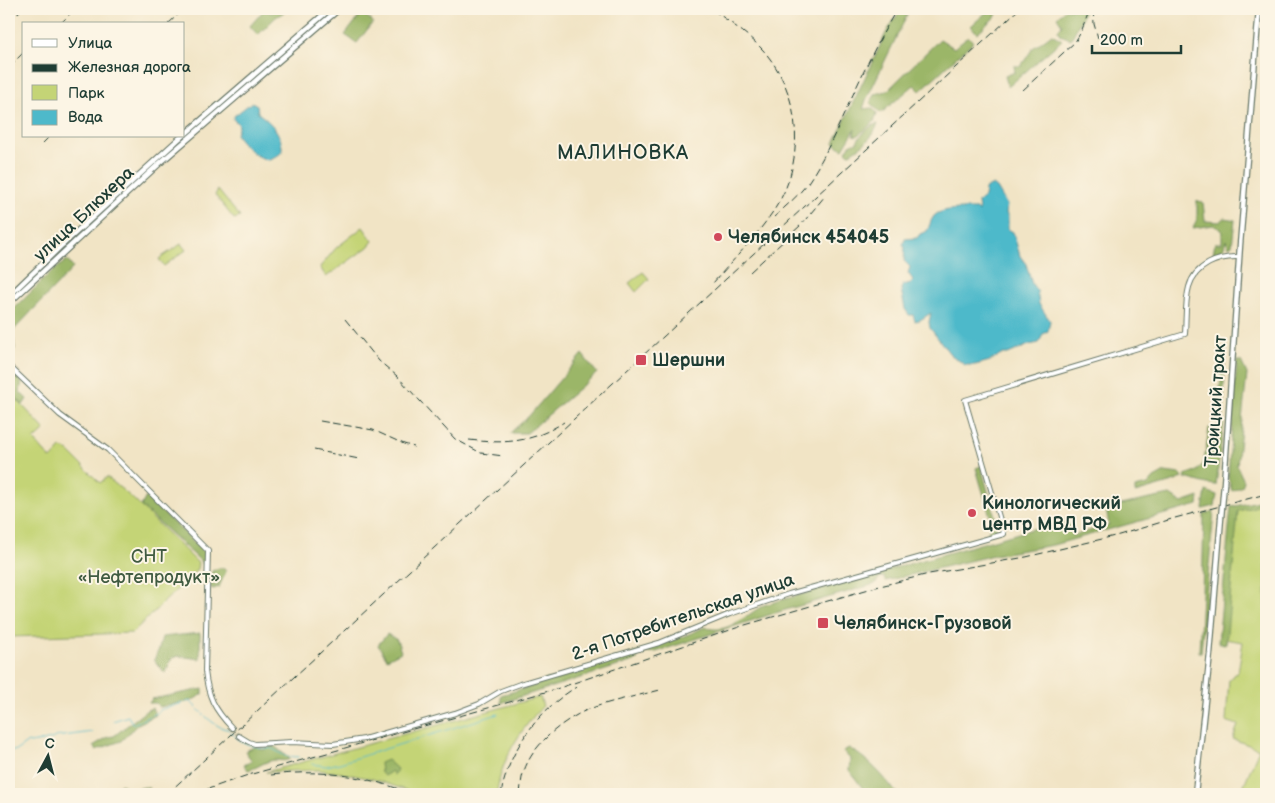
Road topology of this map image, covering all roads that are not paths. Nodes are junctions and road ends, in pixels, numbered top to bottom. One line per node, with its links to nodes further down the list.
1 (330, 9): 4 (main road, улица Блюхера)
2 (339, 9): 4 (main road, улица Блюхера)
3 (1259, 9): 7 (main road, Троицкий тракт)
4 (275, 60): 5 (main road, улица Блюхера); 9 (main road, улица Блюхера)
5 (185, 133)
6 (180, 138): 8 (main road, улица Блюхера)
7 (1239, 257): 12 (street, 2-я Потребительская улица); 13 (main road, Троицкий тракт, bridge)
8 (9, 296)
9 (9, 303)
10 (9, 366): 11 (street)
11 (232, 728)
12 (239, 736)
13 (1195, 794)

